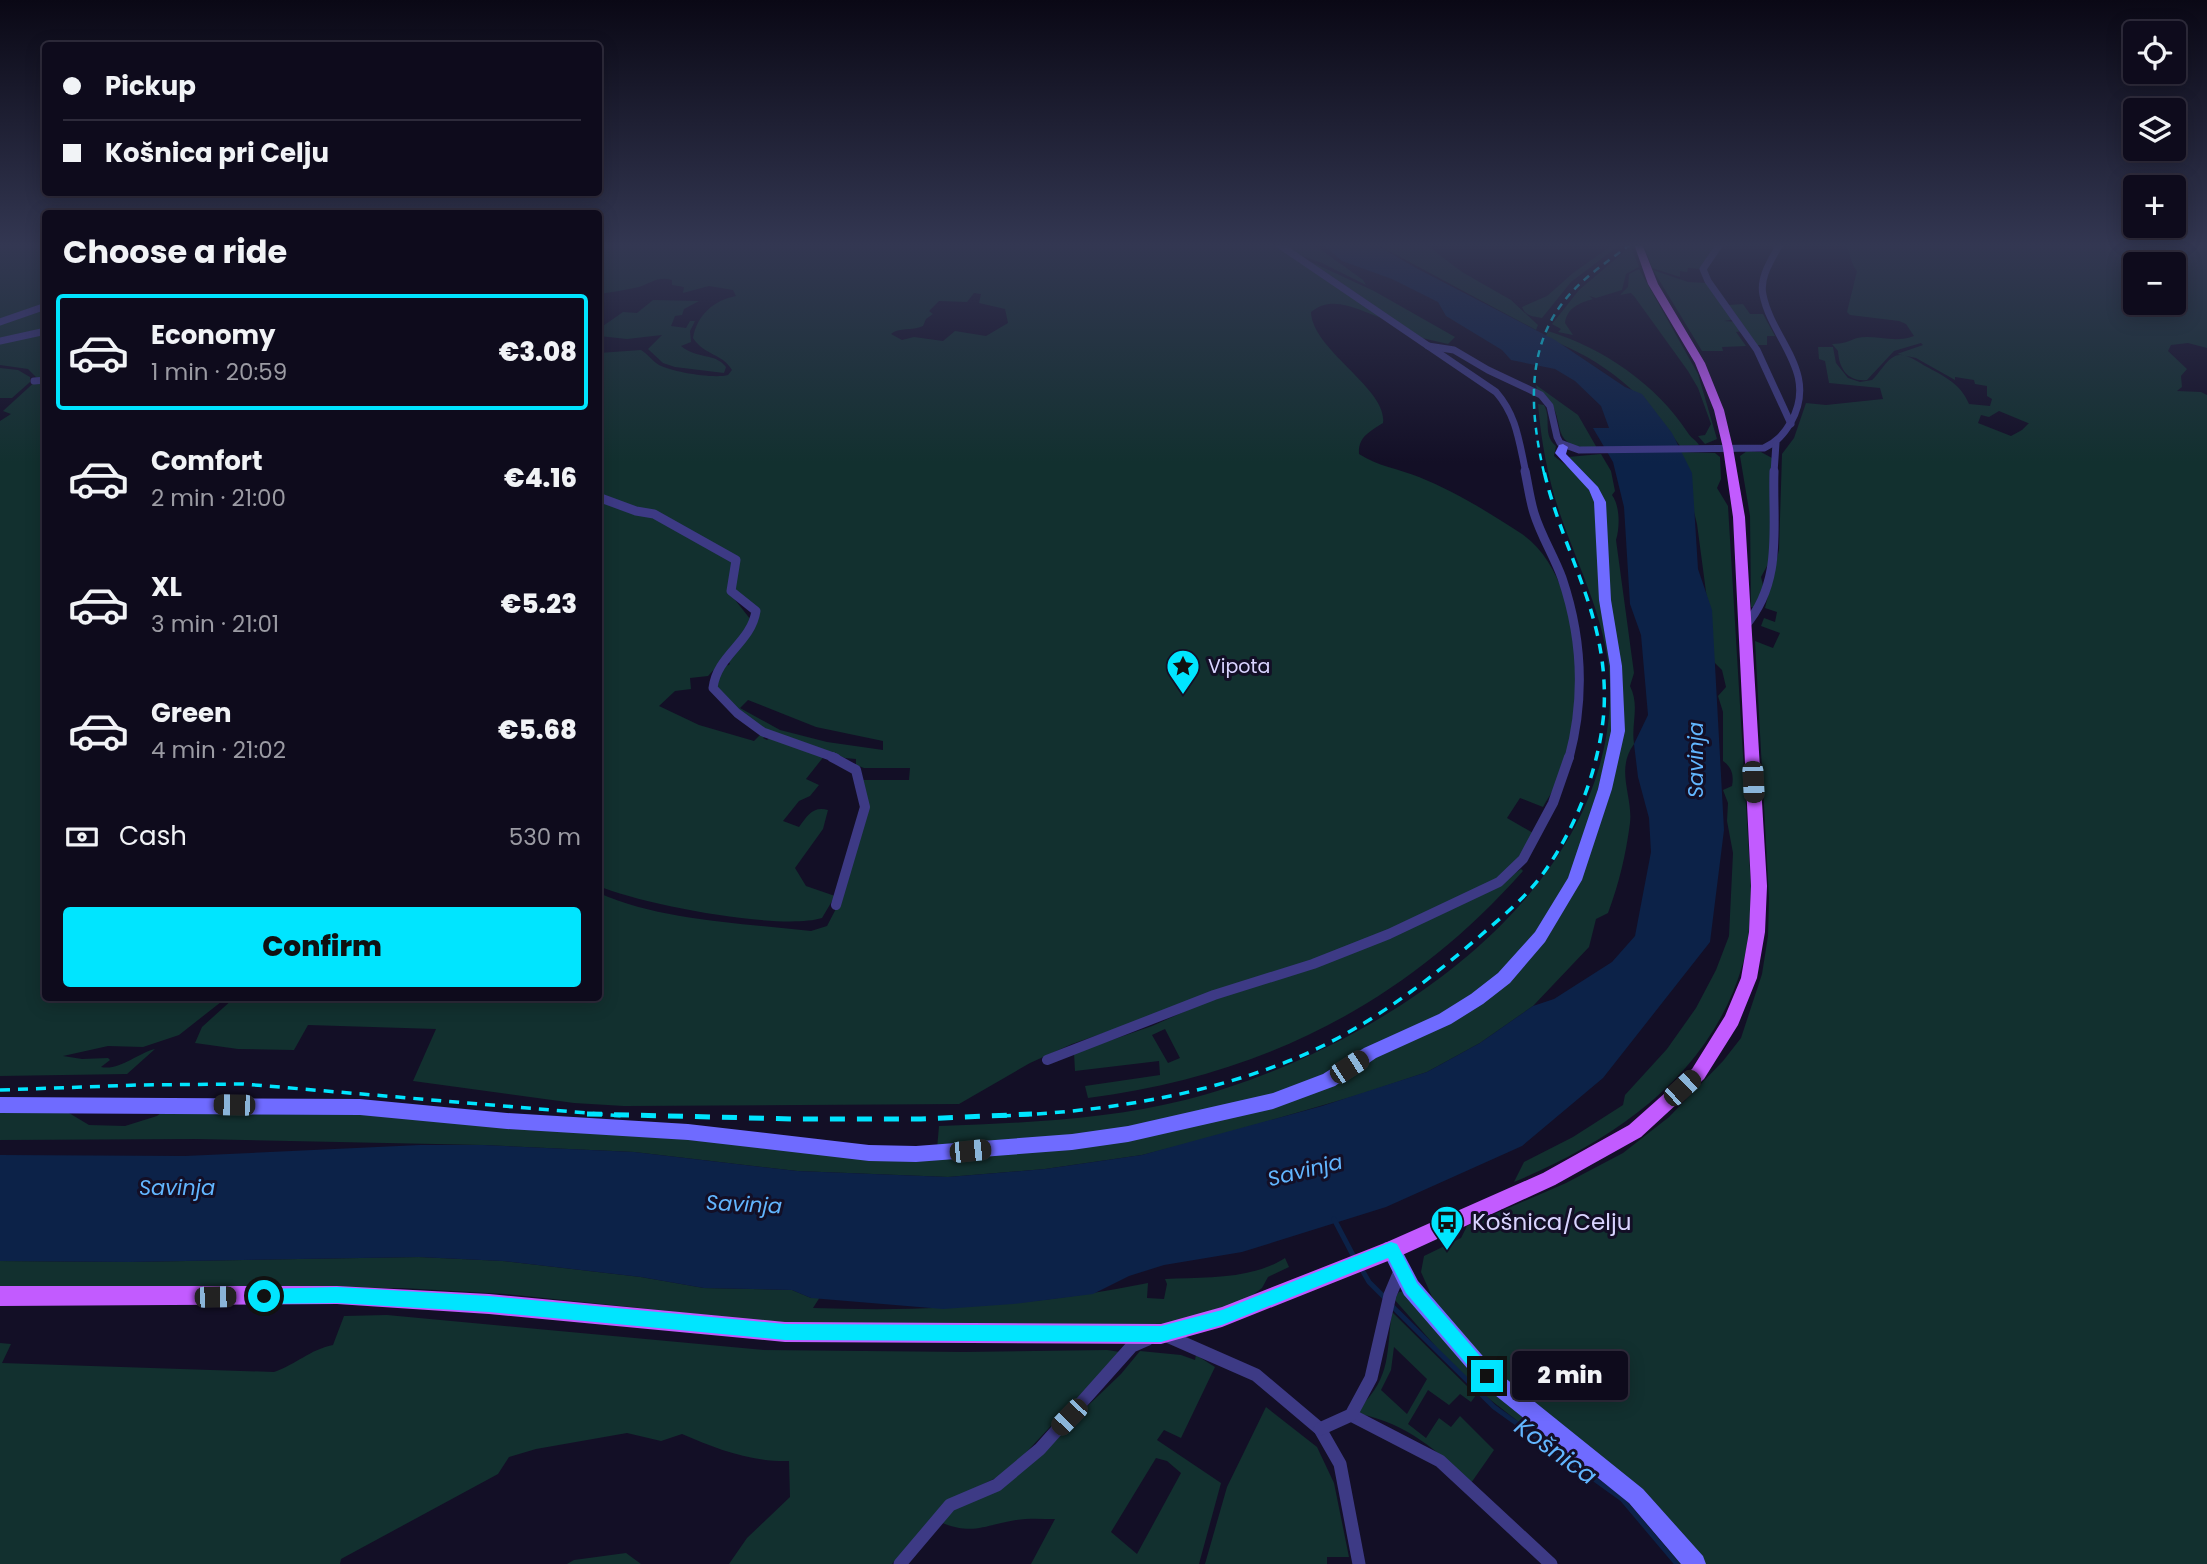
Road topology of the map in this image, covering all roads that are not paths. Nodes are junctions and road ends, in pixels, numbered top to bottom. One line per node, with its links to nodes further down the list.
1 (1385, 317): 7 (street)
2 (1674, 317): 13 (main road)
3 (1734, 317): 10 (street)
4 (1771, 317): 10 (street)
5 (42, 332): 6 (street)
6 (0, 341)
7 (1428, 346): 12 (street); 17 (street)
8 (42, 380): 9 (street)
9 (34, 381)
10 (1791, 424): 11 (street)
11 (1776, 443): 13 (street); 15 (street)
12 (1563, 447): 13 (street); 18 (street)
13 (1728, 448): 15 (main road)
14 (602, 498): 16 (street)
15 (1745, 626): 19 (main road)
16 (836, 905)
17 (1047, 1060)
18 (0, 1105)
19 (1391, 1250): 20 (street); 22 (main road)
20 (1400, 1271): 23 (street); 28 (street)
21 (0, 1296): 22 (main road)
22 (1161, 1334): 24 (street); 25 (street)
23 (1351, 1415): 24 (street); 27 (street)
24 (1320, 1429): 26 (street)
25 (900, 1564)
26 (1359, 1564)
27 (1551, 1564)
28 (1695, 1564)

